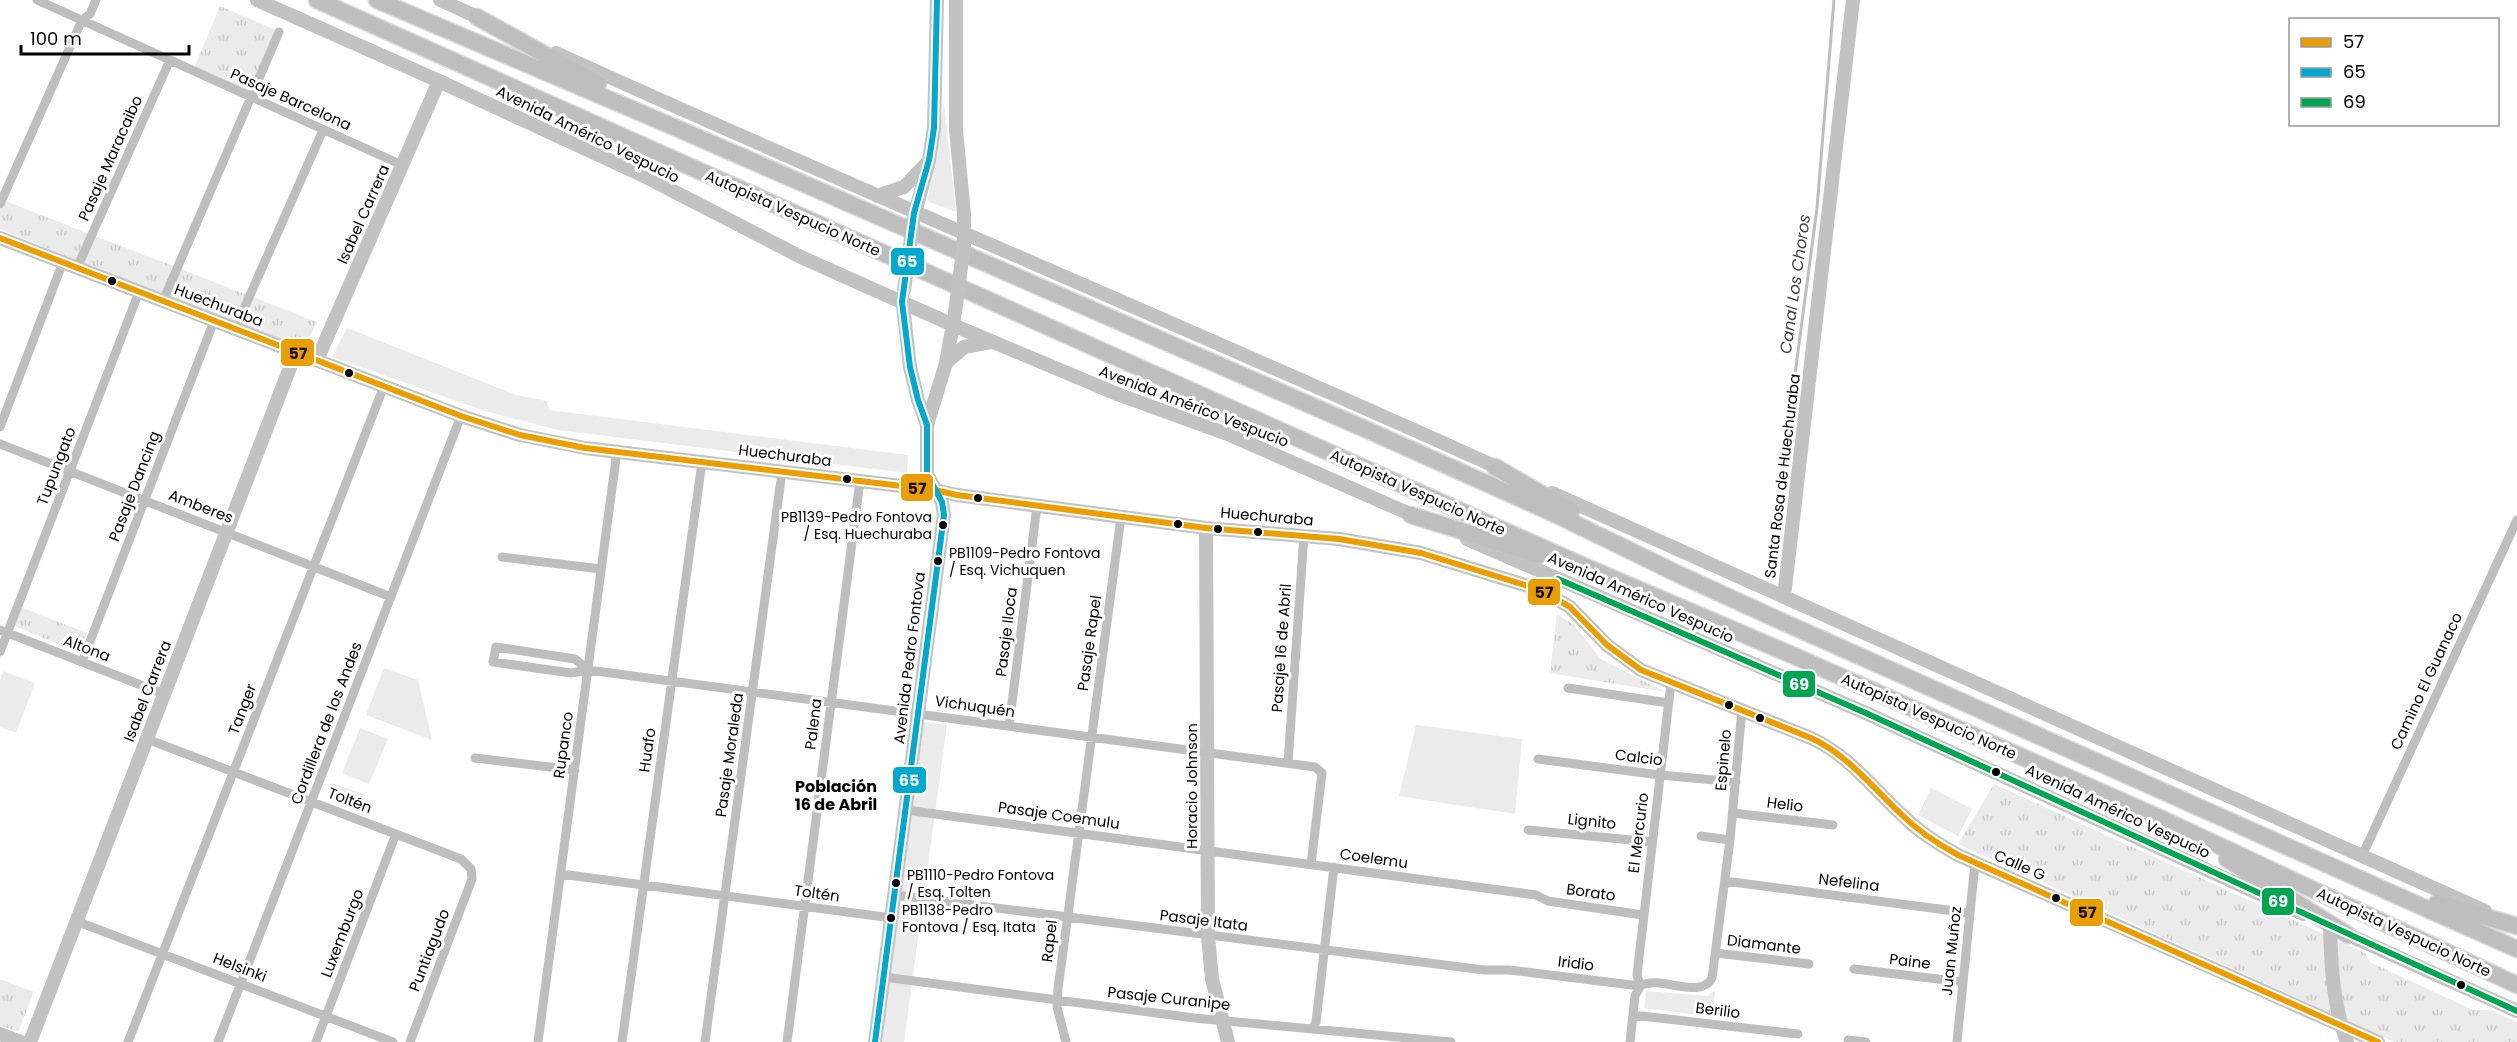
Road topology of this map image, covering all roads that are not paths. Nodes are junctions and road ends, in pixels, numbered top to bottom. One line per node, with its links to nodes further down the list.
1 (37, 0): 11 (street, Pasaje Barcelona)
2 (96, 0): 11 (street)
3 (257, 0): 14 (main road, Avenida Américo Vespucio)
4 (317, 0): 58 (highway, Autopista Vespucio Norte)
5 (377, 0): 16 (highway, Autopista Vespucio Norte)
6 (440, 0): 10 (main road)
7 (937, 0): 18 (main road, Avenida Pedro Fontova)
8 (956, 0): 24 (main road, Avenida Pedro Fontova)
9 (1853, 0): 63 (main road, Santa Rosa de Huechuraba)
10 (477, 17): 16 (highway); 20 (main road)
11 (82, 20): 13 (street, Pasaje Barcelona); 21 (street)
12 (279, 32): 15 (street)
13 (170, 60): 15 (street, Pasaje Barcelona); 26 (street, Pasaje Maracaibo)
14 (439, 81): 19 (main road, Isabel Carrera); 28 (main road, Avenida Américo Vespucio)
15 (251, 97): 17 (street, Pasaje Barcelona); 29 (street)
16 (674, 127): 61 (highway, Autopista Vespucio Norte)
17 (323, 130): 19 (street, Pasaje Barcelona); 32 (street)
18 (929, 160): 20 (main road); 22 (main road, Avenida Pedro Fontova)
19 (402, 165): 35 (main road, Isabel Carrera)
20 (877, 196): 22 (main road)
21 (0, 204)
22 (914, 218): 24 (main road); 28 (main road, Avenida Pedro Fontova, bridge)
23 (0, 238): 25 (main road, Huechuraba)
24 (964, 240): 30 (main road, Avenida Pedro Fontova, bridge); 44 (main road)
25 (63, 262): 26 (main road, Huechuraba); 40 (street)
26 (77, 268): 27 (main road, Huechuraba)
27 (140, 292): 29 (main road, Huechuraba); 45 (street, Tupungato)
28 (903, 296): 30 (main road, Avenida Américo Vespucio); 39 (main road, Avenida Pedro Fontova)
29 (163, 301): 31 (main road, Huechuraba)
30 (954, 319): 33 (main road, Avenida Américo Vespucio); 36 (main road, Avenida Pedro Fontova)
31 (214, 321): 32 (main road, Huechuraba); 49 (street, Pasaje Dancing)
32 (235, 329): 34 (main road, Huechuraba)
33 (992, 342): 36 (main road); 51 (main road, Avenida Américo Vespucio)
34 (296, 352): 35 (main road, Huechuraba); 55 (main road, Isabel Carrera)
35 (316, 360): 37 (main road, Huechuraba)
36 (946, 363): 39 (main road, Avenida Pedro Fontova)
37 (384, 386): 38 (main road, Huechuraba); 59 (street, Tanger)
38 (461, 416): 42 (main road, Huechuraba); 62 (street, Cordillera de los Andes)
39 (927, 425): 48 (main road, Avenida Pedro Fontova)
40 (0, 427)
41 (0, 444): 45 (street, Amberes)
42 (617, 452): 43 (main road, Huechuraba); 60 (street, Rupanco)
43 (702, 462): 46 (main road, Huechuraba); 68 (street, Huafo)
44 (1495, 467): 61 (highway); 63 (main road)
45 (70, 471): 49 (street, Amberes); 64 (street, Tupungato)
46 (782, 472): 47 (main road, Huechuraba); 71 (street, Pasaje Moraleda)
47 (860, 481): 48 (main road, Huechuraba); 73 (street, Palena)
48 (935, 490): 50 (main road, Huechuraba); 76 (main road, Avenida Pedro Fontova)
49 (145, 500): 55 (street, Amberes); 66 (street, Pasaje Dancing)
50 (1037, 506): 52 (main road, Huechuraba); 77 (street, Pasaje Iloca)
51 (1411, 515): 58 (highway); 119 (main road, Avenida Américo Vespucio)
52 (1121, 517): 54 (main road, Huechuraba); 78 (street, Pasaje Rapel)
53 (2517, 520): 100 (street, Camino El Guanaco)
54 (1206, 528): 56 (main road, Huechuraba); 80 (main road, Horacio Johnson)
55 (226, 532): 59 (street, Amberes); 72 (main road, Isabel Carrera)
56 (1304, 536): 69 (main road, Huechuraba); 83 (street, Pasaje 16 de Abril)
57 (502, 557): 60 (street)
58 (1579, 564): 91 (highway, Autopista Vespucio Norte)
59 (314, 566): 62 (street, Amberes); 84 (street, Tanger)
60 (601, 569): 67 (street, Rupanco)
61 (1678, 574): 108 (highway, Autopista Vespucio Norte)
62 (391, 597): 88 (street, Cordillera de los Andes)
63 (1784, 597): 100 (main road)
64 (4, 632): 65 (street, Tupungato); 66 (street, Altona)
65 (0, 652)
66 (82, 662): 72 (street, Altona)
67 (588, 670): 67 (street, Vichuquén); 68 (street, Vichuquén); 85 (street, Rupanco)
68 (672, 681): 71 (street, Vichuquén); 107 (street, Huafo)
69 (1671, 683): 74 (street, El Mercurio); 75 (main road, Calle G)
70 (1568, 688): 74 (street)
71 (752, 692): 73 (street, Vichuquén); 109 (street, Pasaje Moraleda)
72 (164, 694): 79 (main road, Isabel Carrera)
73 (831, 702): 76 (street, Vichuquén); 112 (street, Palena)
74 (1669, 703): 86 (street, El Mercurio)
75 (1742, 709): 87 (street, Espinelo); 101 (main road, Calle G)
76 (918, 714): 77 (street, Vichuquén); 89 (main road, Avenida Pedro Fontova)
77 (1009, 726): 78 (street, Vichuquén)
78 (1090, 737): 80 (street, Vichuquén); 94 (street, Rapel)
79 (147, 739): 84 (street, Toltén); 117 (main road, Isabel Carrera)
80 (1207, 752): 83 (street, Vichuquén); 99 (main road, Horacio Johnson)
81 (475, 758): 85 (street)
82 (1539, 759): 86 (street, Calcio)
83 (1288, 763): 102 (street, Vichuquén)
84 (233, 771): 88 (street, Toltén); 125 (street, Tanger)
85 (574, 771): 105 (street, Rupanco)
86 (1660, 775): 87 (street, Calcio); 98 (street, El Mercurio)
87 (1736, 782): 90 (street, Espinelo)
88 (312, 801): 95 (street, Toltén); 131 (street, Cordillera de los Andes)
89 (906, 810): 94 (street, Pasaje Coemulu); 110 (main road, Avenida Pedro Fontova)
90 (1733, 813): 92 (street, Helio); 97 (street)
91 (2162, 819): 120 (highway); 132 (highway, Autopista Vespucio Norte)
92 (1833, 825)
93 (1528, 830): 98 (street, Lignito)
94 (1078, 832): 99 (street, Pasaje Coemulu); 115 (street, Rapel)
95 (396, 834): 104 (street, Toltén); 137 (street, Luxemburgo)
96 (1701, 836): 97 (street)
97 (1730, 840): 106 (street)
98 (1652, 842): 114 (street, El Mercurio)
99 (1208, 849): 102 (street, Coelemu); 121 (main road, Horacio Johnson)
100 (2363, 855): 118 (main road)
101 (1975, 863): 113 (street, Juan Muñoz); 139 (main road, Calle G)
102 (1311, 864): 103 (street, Coelemu)
103 (1334, 867): 111 (street, Coelemu); 123 (street)
104 (471, 869): 144 (street, Puntiagudo)
105 (561, 874): 107 (street, Toltén); 151 (street, Rupanco)
106 (1725, 881): 113 (street, Nefelina); 124 (street)
107 (644, 885): 109 (street, Toltén); 152 (street, Huafo)
108 (2379, 887): 118 (highway); 122 (highway, Autopista Vespucio Norte)
109 (725, 895): 112 (street, Toltén); 153 (street, Pasaje Moraleda)
110 (895, 895): 115 (street, Pasaje Itata); 116 (main road, Avenida Pedro Fontova)
111 (1536, 895): 114 (street, Borato)
112 (805, 906): 116 (street, Toltén); 154 (street, Palena)
113 (1970, 913): 130 (street, Juan Muñoz)
114 (1643, 915): 133 (street, El Mercurio)
115 (1067, 917): 121 (street, Pasaje Itata); 134 (street, Rapel)
116 (892, 918): 129 (main road, Avenida Pedro Fontova)
117 (76, 921): 125 (street, Helsinki); 146 (main road, Isabel Carrera)
118 (2517, 925)
119 (2330, 927): 120 (main road, Avenida Américo Vespucio); 139 (main road)
120 (2348, 935): 135 (main road, Avenida Américo Vespucio)
121 (1208, 936): 123 (street, Pasaje Itata); 138 (main road, Horacio Johnson)
122 (2517, 948)
123 (1324, 950): 128 (street, Pasaje Itata); 140 (street)
124 (1716, 953): 126 (street, Diamante); 133 (street)
125 (162, 954): 131 (street, Helsinki); 147 (street, Tanger)
126 (1809, 964)
127 (1854, 969): 130 (street, Paine)
128 (1509, 970): 133 (street, Iridio)
129 (884, 977): 134 (street, Pasaje Curanipe); 155 (main road, Avenida Pedro Fontova)
130 (1963, 982): 161 (street, Juan Muñoz)
131 (241, 984): 137 (street, Helsinki); 148 (street, Cordillera de los Andes)
132 (2517, 985)
133 (1640, 986): 136 (street, El Mercurio)
134 (1057, 1000): 138 (street, Pasaje Curanipe); 156 (street, Rapel)
135 (2517, 1011)
136 (1633, 1015): 142 (street, Berilio); 159 (street, El Mercurio)
137 (326, 1017): 149 (street, Luxemburgo); 150 (street, Helsinki)
138 (1221, 1019): 140 (street, Pasaje Curanipe); 157 (main road, Horacio Johnson)
139 (2340, 1025): 162 (main road); 163 (main road, Calle G)
140 (1313, 1028): 158 (street, Pasaje Curanipe)
141 (0, 1034): 145 (main road)
142 (1798, 1034)
143 (1848, 1040): 160 (street)
144 (412, 1041)
145 (21, 1042)
146 (30, 1042)
147 (128, 1042)
148 (218, 1042)
149 (316, 1042)
150 (393, 1042)
151 (538, 1042)
152 (622, 1042)
153 (705, 1042)
154 (787, 1042)
155 (875, 1042)
156 (1066, 1042)
157 (1228, 1042)
158 (1451, 1042)
159 (1630, 1042)
160 (1866, 1042)
161 (1957, 1042)
162 (2347, 1042)
163 (2378, 1042)

